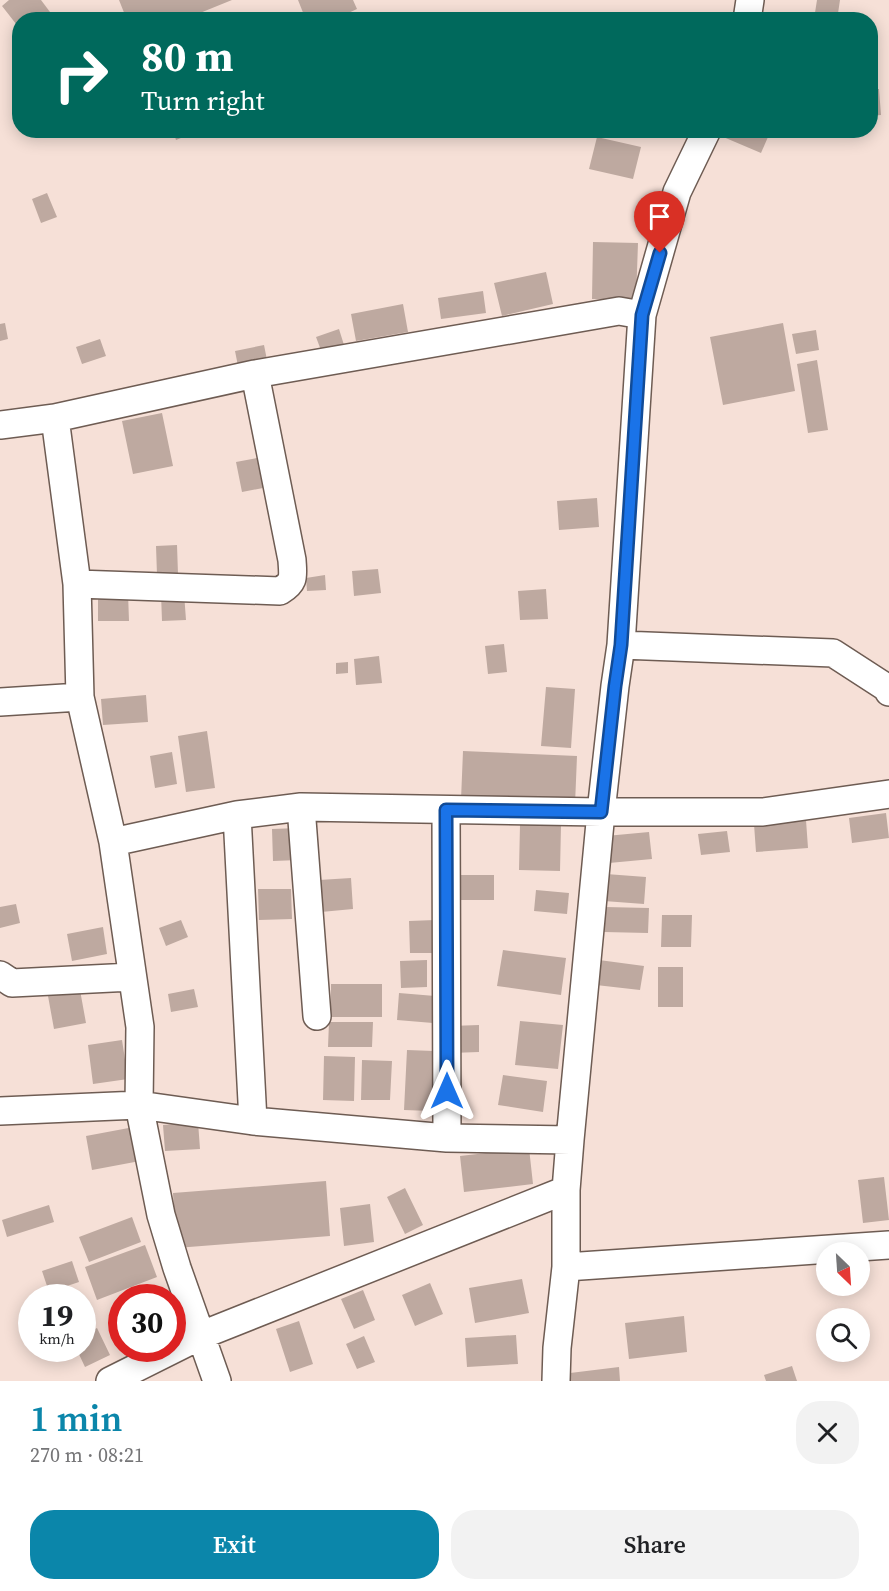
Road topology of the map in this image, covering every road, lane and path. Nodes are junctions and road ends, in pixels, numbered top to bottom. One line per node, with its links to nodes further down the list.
1 (703, 138): 2 (street)
2 (642, 315): 3 (street); 7 (street)
3 (255, 374): 4 (street); 6 (street)
4 (55, 418): 5 (street); 6 (street)
5 (0, 425)
6 (77, 584): 9 (street)
7 (621, 645): 8 (street); 14 (street)
8 (889, 692)
9 (80, 697): 10 (street); 16 (street)
10 (0, 702)
11 (889, 794): 14 (street)
12 (301, 807): 13 (street); 15 (street); 19 (street)
13 (446, 810): 14 (street); 23 (street)
14 (601, 812): 24 (street)
15 (237, 815): 16 (street); 22 (street)
16 (113, 842): 18 (street)
17 (0, 975): 18 (street)
18 (132, 977): 20 (street)
19 (317, 1016)
20 (139, 1105): 21 (street); 22 (street); 28 (street)
21 (0, 1111)
22 (253, 1121): 23 (street)
23 (447, 1138): 24 (street)
24 (570, 1140): 25 (street)
25 (566, 1190): 27 (street); 28 (street)
26 (889, 1245): 27 (street)
27 (567, 1267): 31 (street)
28 (202, 1335): 29 (street); 30 (street)
29 (110, 1381)
30 (217, 1381)
31 (556, 1381)

